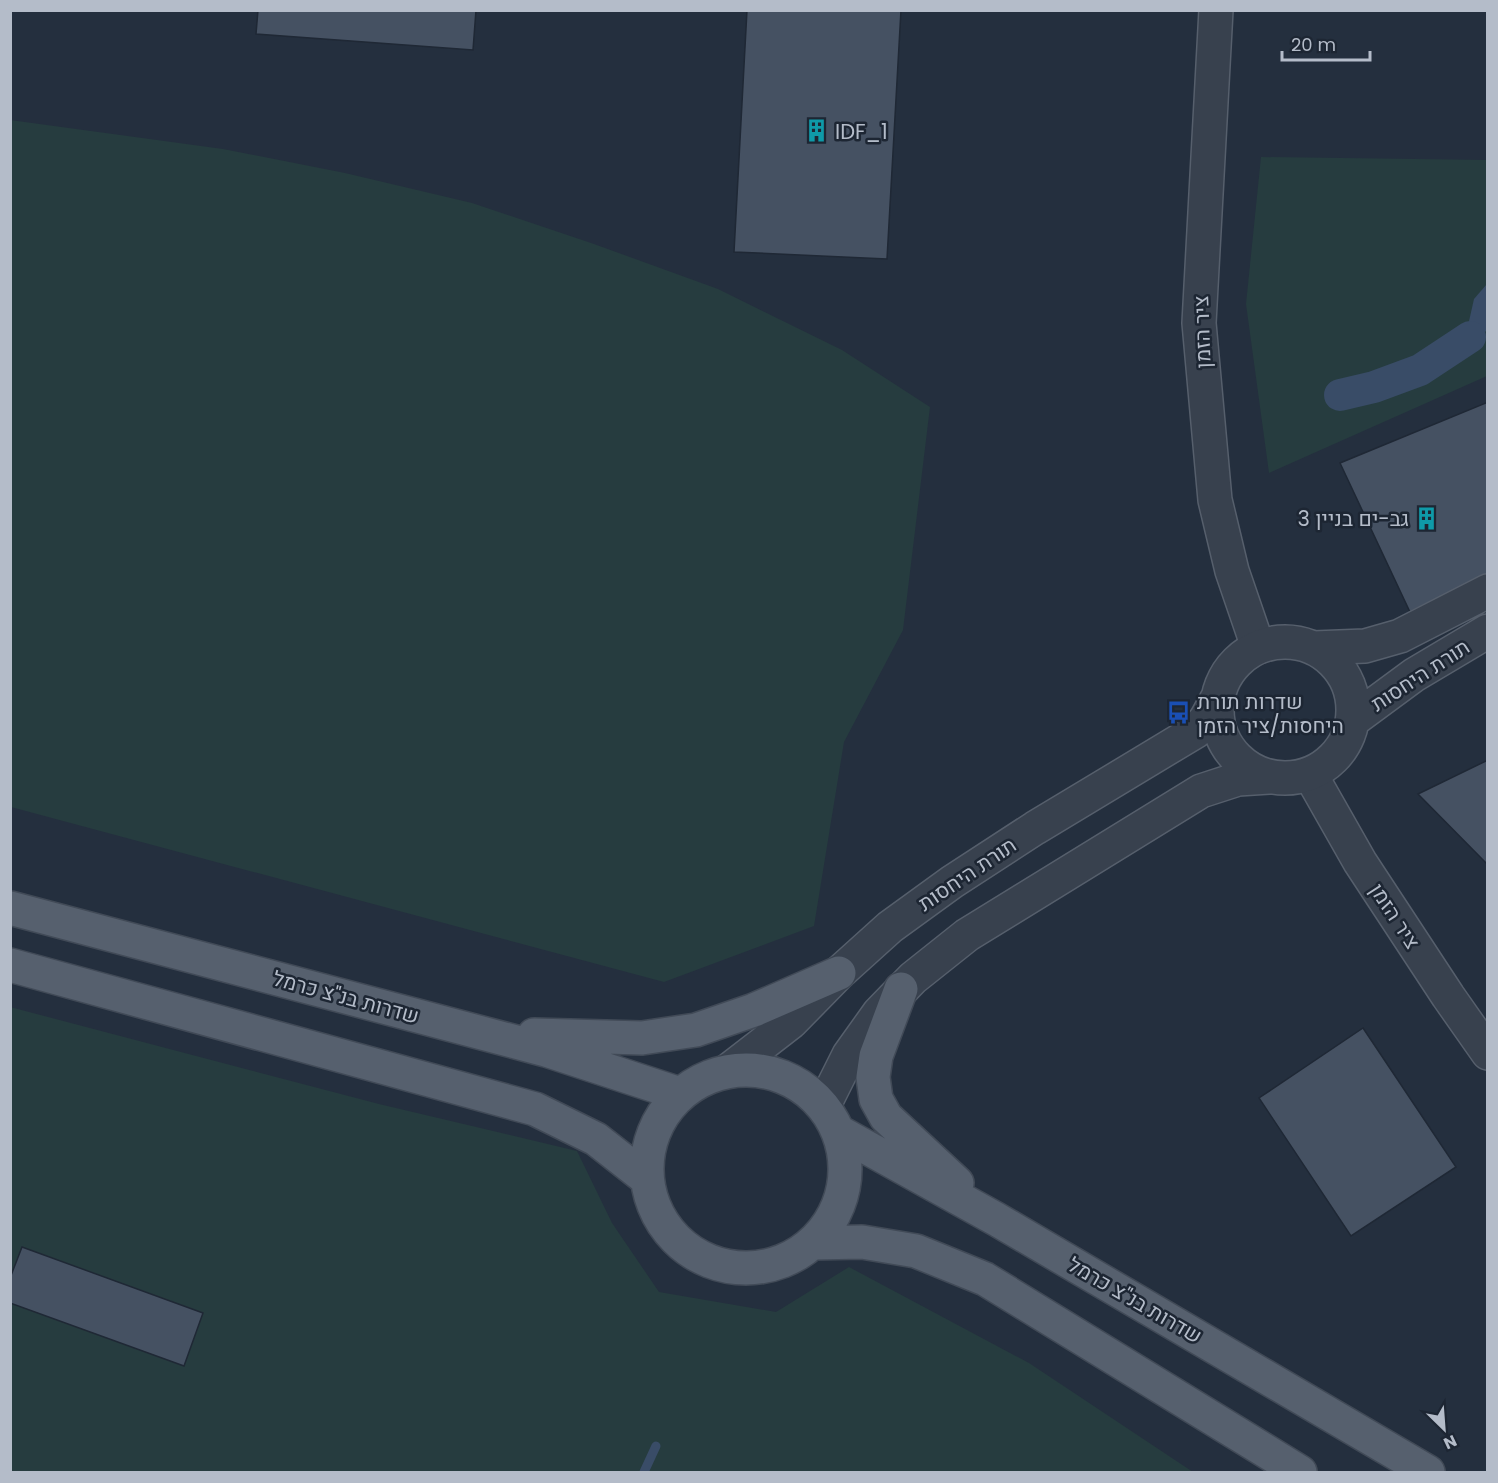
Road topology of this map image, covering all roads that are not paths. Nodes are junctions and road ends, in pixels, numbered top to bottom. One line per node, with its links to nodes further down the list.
1 (1216, 10): 4 (street, ציר הזמן)
2 (1488, 591): 5 (street, תורת היחסות)
3 (1488, 631): 7 (street, תורת היחסות)
4 (1258, 647): 5 (street); 6 (street)
5 (1314, 648): 7 (street)
6 (1217, 699): 9 (street); 12 (street, תורת היחסות)
7 (1353, 720): 8 (street)
8 (1310, 774): 9 (street); 15 (street, ציר הזמן)
9 (1269, 777): 13 (street)
10 (10, 908): 14 (main road, שדרות בנ"צ כרמל)
11 (10, 965): 19 (main road)
12 (838, 973): 14 (main road); 16 (street, תורת היחסות)
13 (901, 989): 18 (street); 20 (main road)
14 (483, 1034): 17 (main road, שדרות בנ"צ כרמל)
15 (1488, 1053)
16 (729, 1070): 17 (main road); 18 (main road)
17 (680, 1094): 19 (main road)
18 (832, 1118): 20 (main road, שדרות בנ"צ כרמל); 21 (main road)
19 (647, 1179): 21 (main road)
20 (996, 1219): 23 (main road, שדרות בנ"צ כרמל)
21 (813, 1243): 22 (main road)
22 (1300, 1473)
23 (1428, 1473)

